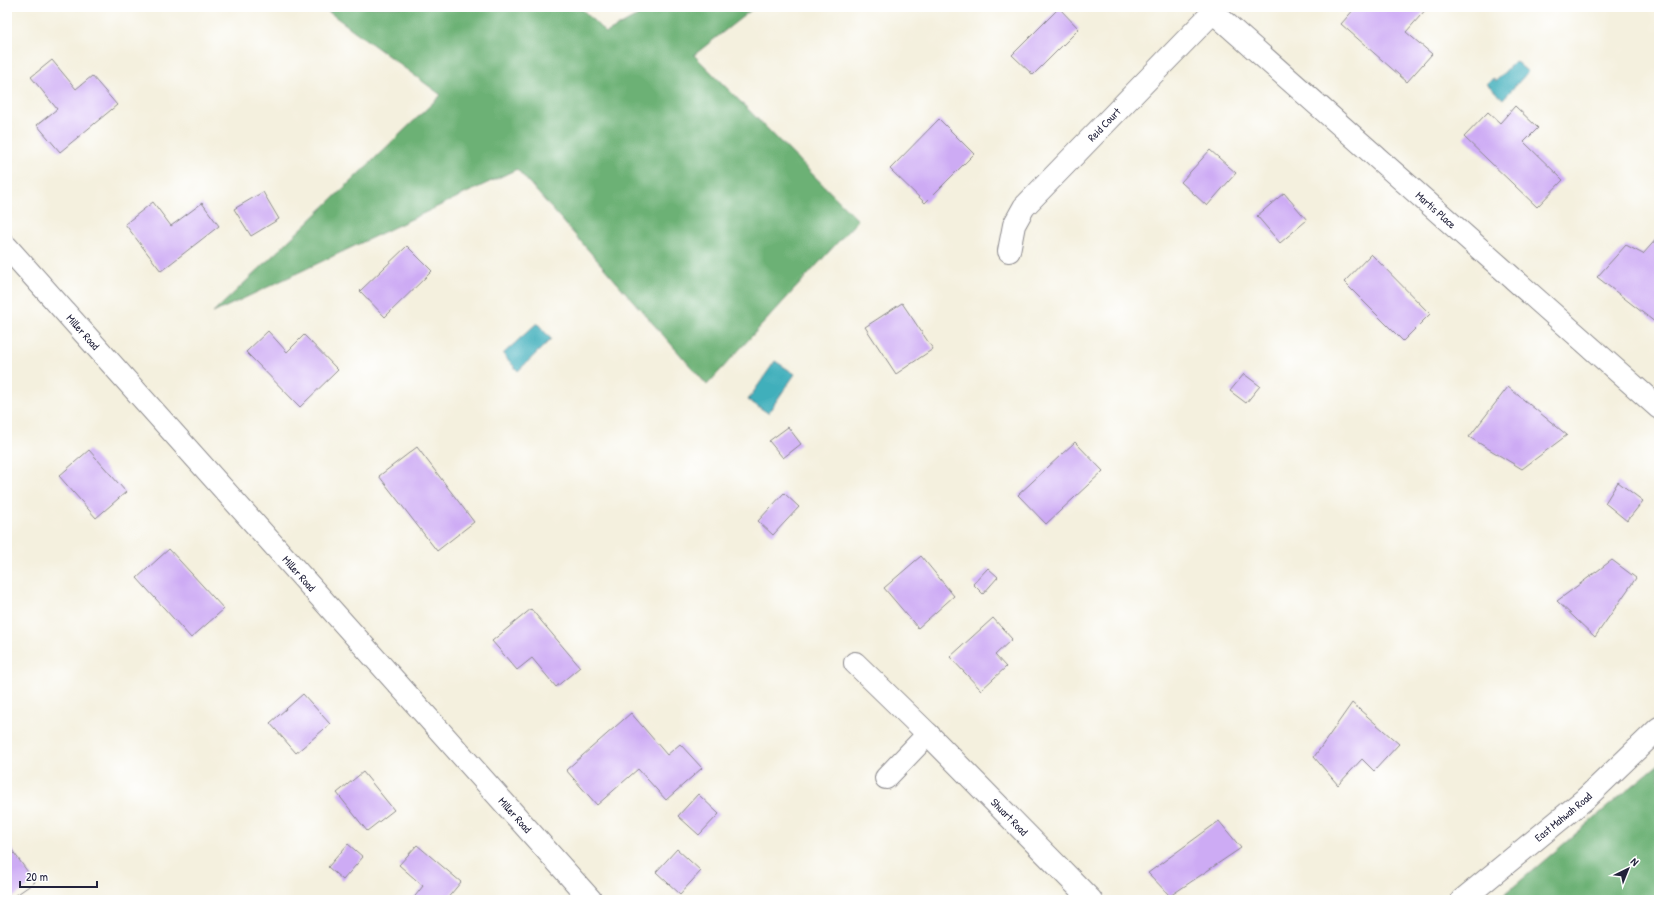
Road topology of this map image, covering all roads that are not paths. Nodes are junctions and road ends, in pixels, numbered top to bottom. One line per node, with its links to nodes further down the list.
1 (1215, 9): 3 (street, Reid Court); 4 (street, Martis Place)
2 (7, 246): 9 (street, Miller Road)
3 (1009, 252)
4 (1659, 408)
5 (855, 663): 7 (street, Shuart Road)
6 (1659, 728): 11 (street, East Mahwah Road)
7 (928, 734): 8 (street); 10 (street, Shuart Road)
8 (886, 778)
9 (591, 900)
10 (1091, 900)
11 (1462, 900)

